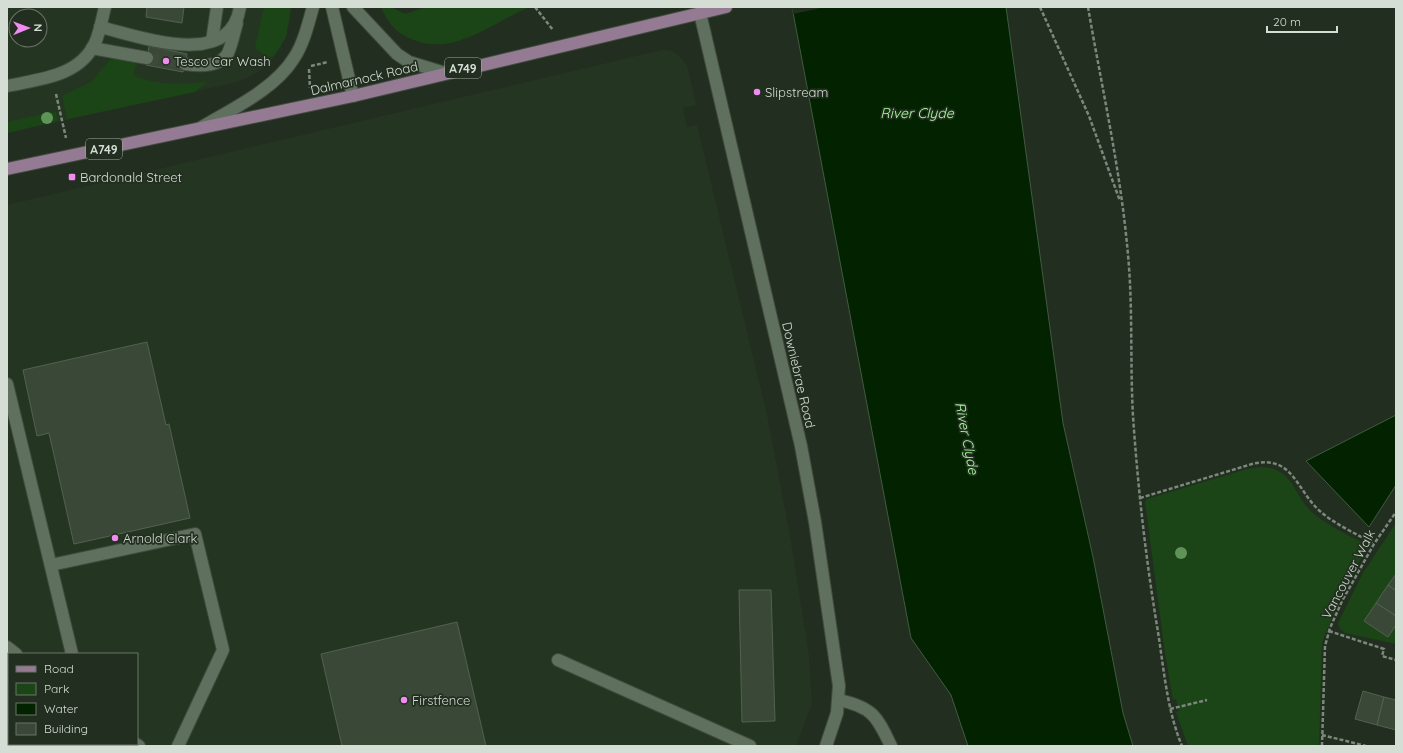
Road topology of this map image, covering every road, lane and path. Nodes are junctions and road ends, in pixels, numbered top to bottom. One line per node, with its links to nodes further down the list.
1 (105, 7): 12 (street)
2 (217, 7): 13 (street)
3 (313, 7): 22 (street)
4 (332, 7): 21 (street)
5 (352, 7): 18 (street)
6 (535, 7): 14 (path)
7 (726, 7): 11 (main road, Dalmarnock Road / A749)
8 (1040, 7): 25 (path)
9 (1088, 7): 25 (path)
10 (240, 12): 13 (street); 17 (street)
11 (700, 13): 14 (main road, Dalmarnock Road / A749); 35 (street, Downiebrae Road)
12 (100, 27): 13 (street); 15 (street)
13 (212, 41)
14 (564, 45): 18 (main road, Dalmarnock Road / A749)
15 (92, 48): 16 (street); 19 (street)
16 (147, 58)
17 (185, 64)
18 (445, 73): 21 (main road, Dalmarnock Road / A749)
19 (52, 76): 20 (street); 23 (path)
20 (7, 86)
21 (353, 96): 22 (main road, Dalmarnock Road / A749)
22 (201, 128): 23 (main road, Dalmarnock Road / A749)
23 (70, 156): 24 (main road, Dalmarnock Road / A749)
24 (7, 169)
25 (1123, 207): 27 (path)
26 (7, 384): 30 (street)
27 (1140, 498): 29 (path); 37 (path)
28 (1396, 512): 29 (path, Vancouver Walk)
29 (1374, 544): 31 (path, Vancouver Walk)
30 (51, 564): 32 (street); 40 (street)
31 (1329, 631): 34 (path); 38 (path, Vancouver Walk)
32 (72, 653)
33 (558, 660): 41 (street)
34 (1396, 660)
35 (839, 700): 42 (street, Downiebrae Road); 43 (street)
36 (1206, 700): 37 (path)
37 (1170, 709): 44 (path)
38 (1322, 735): 39 (path); 45 (path, Vancouver Walk)
39 (1346, 741): 46 (path); 47 (path)
40 (178, 746)
41 (750, 746)
42 (826, 746)
43 (891, 746)
44 (1182, 746)
45 (1322, 746)
46 (1349, 746)
47 (1366, 746)

